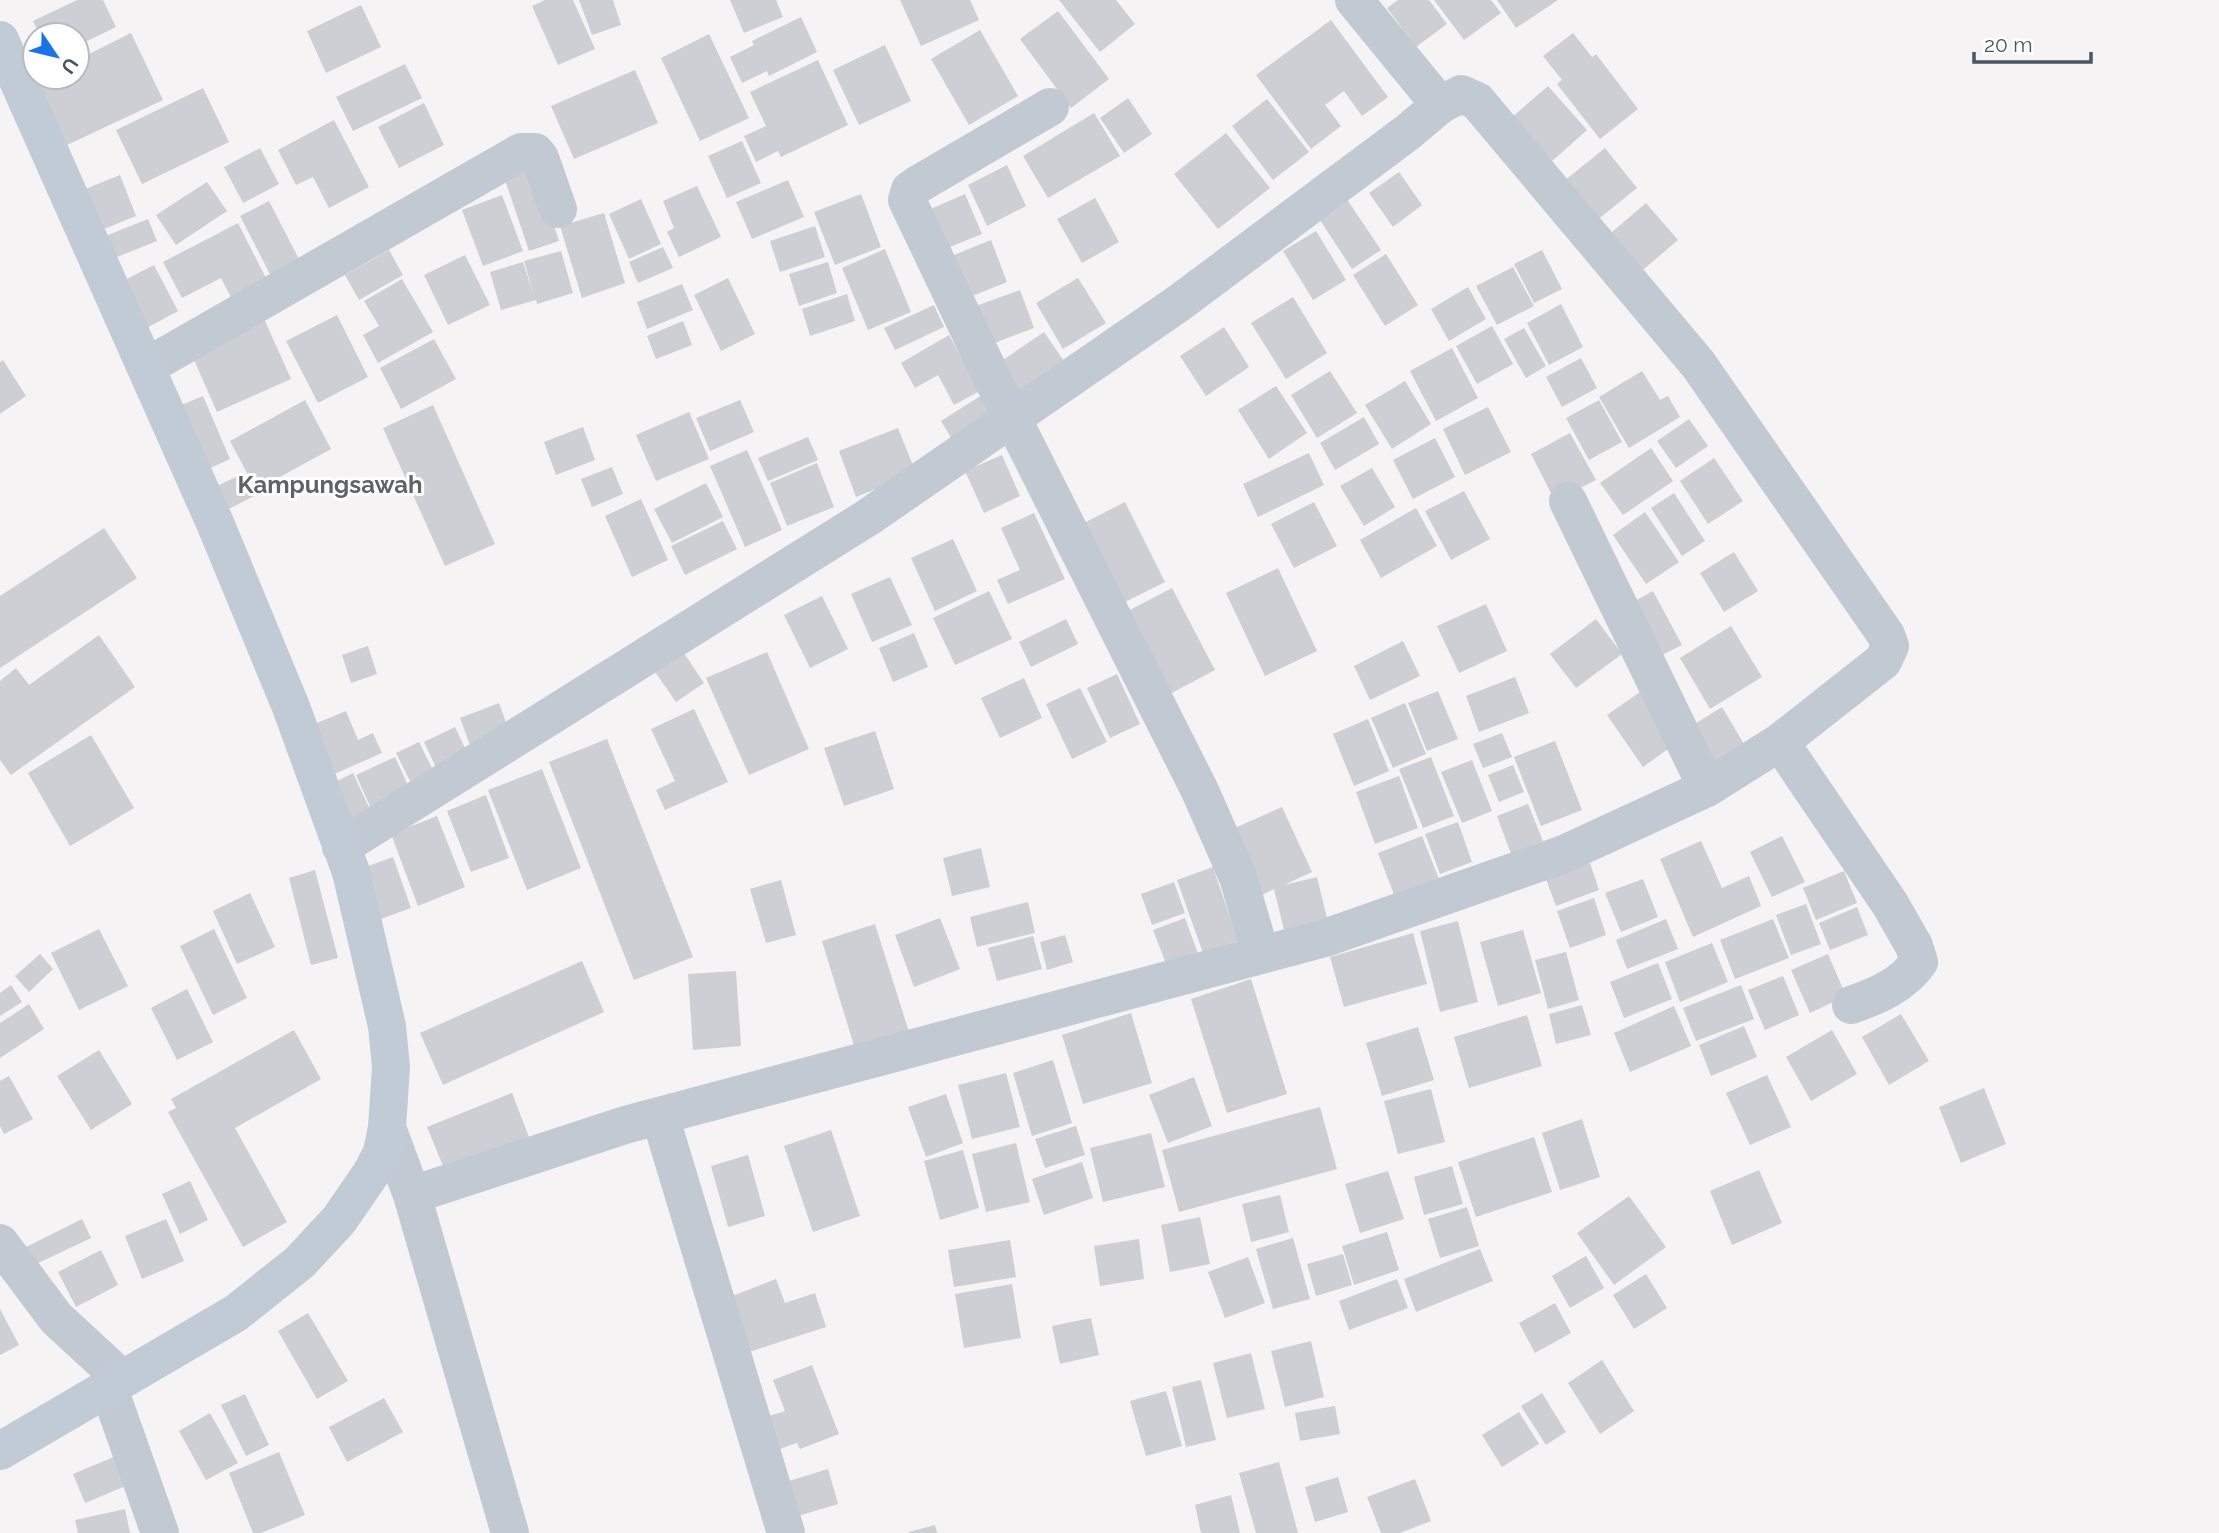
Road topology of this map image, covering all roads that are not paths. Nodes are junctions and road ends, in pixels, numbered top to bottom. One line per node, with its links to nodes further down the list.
1 (1354, 0): 4 (street)
2 (0, 40): 3 (street)
3 (8, 78): 7 (street)
4 (1440, 105): 8 (street); 10 (street)
5 (1050, 107): 8 (street)
6 (558, 209): 7 (street)
7 (146, 367): 12 (street)
8 (1013, 419): 12 (street); 13 (street)
9 (1568, 501): 11 (street)
10 (1780, 742): 11 (street); 14 (street)
11 (1707, 788): 13 (street)
12 (341, 847): 16 (street)
13 (1261, 954): 15 (street)
14 (1851, 1005)
15 (660, 1116): 17 (street); 23 (street)
16 (387, 1129): 17 (street); 19 (street)
17 (412, 1195): 22 (street)
18 (0, 1244): 19 (street)
19 (115, 1382): 20 (street); 21 (street)
20 (0, 1451)
21 (160, 1533)
22 (510, 1533)
23 (786, 1533)

